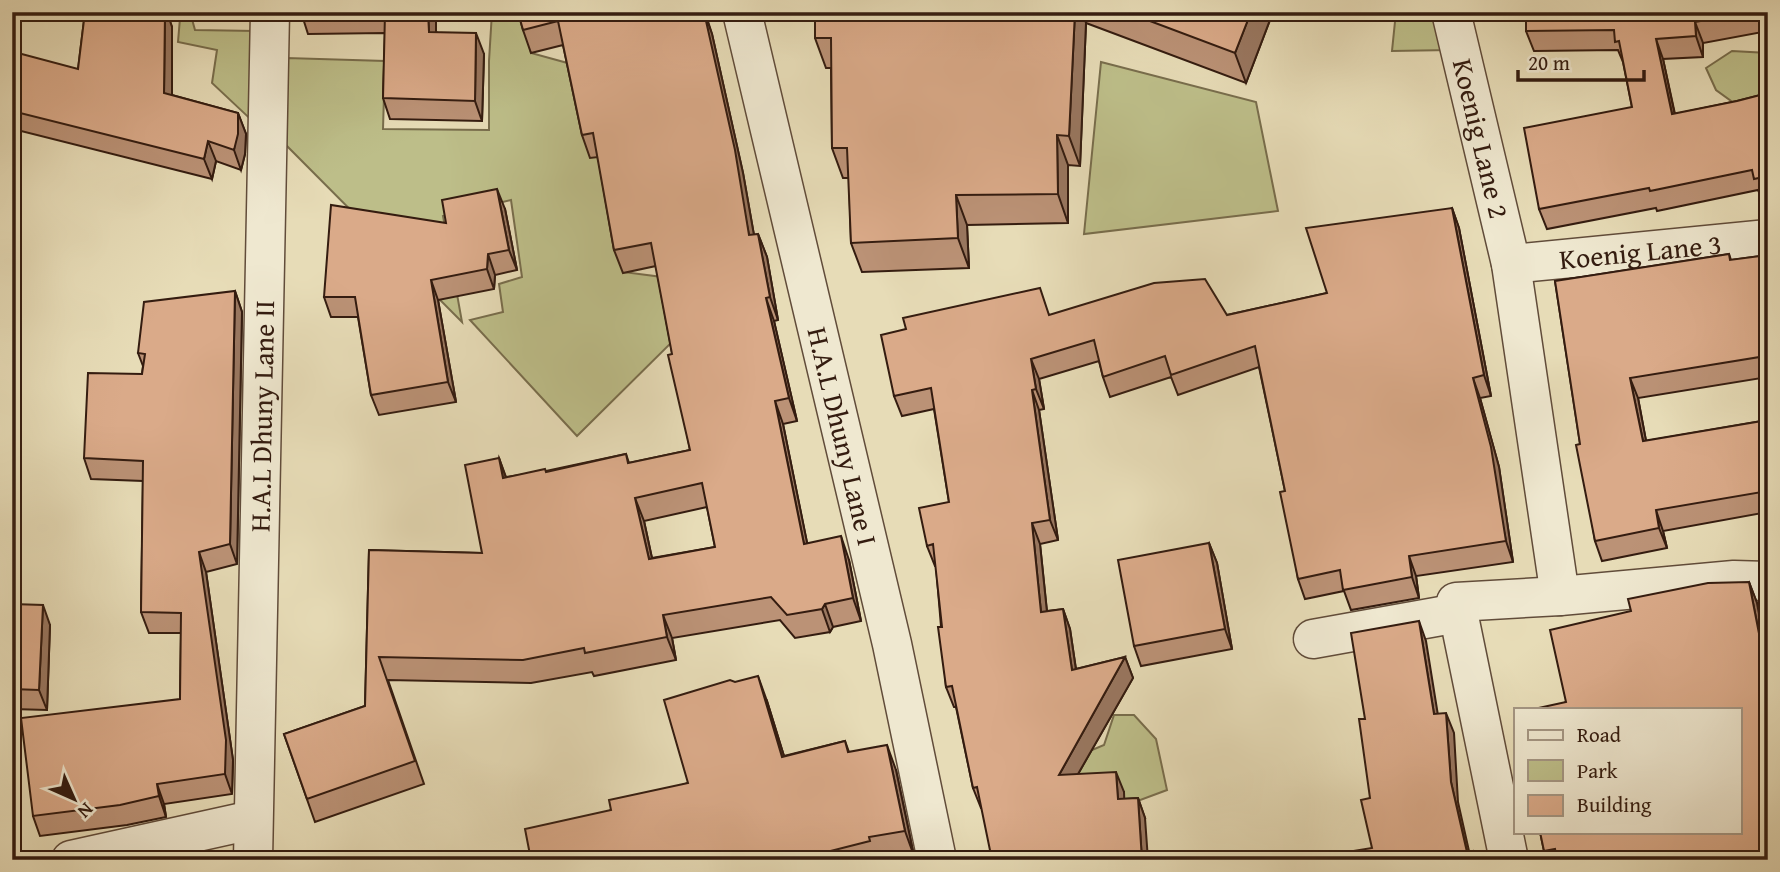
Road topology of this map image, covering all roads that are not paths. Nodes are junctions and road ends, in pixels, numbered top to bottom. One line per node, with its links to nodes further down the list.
1 (270, 12): 10 (street, H.A.L Dhuny Lane II)
2 (742, 12): 13 (street, H.A.L Dhuny Lane I)
3 (1451, 12): 5 (street, Koenig Lane 2)
4 (1768, 239): 5 (street, Koenig Lane 3)
5 (1511, 264): 7 (street, Koenig Lane 2)
6 (1768, 581): 7 (street)
7 (1560, 596): 8 (street)
8 (1458, 614): 9 (street); 14 (street)
9 (1313, 639)
10 (253, 820): 11 (street); 12 (street, H.A.L Dhuny Lane II)
11 (71, 860)
12 (253, 860)
13 (937, 860)
14 (1509, 860)

